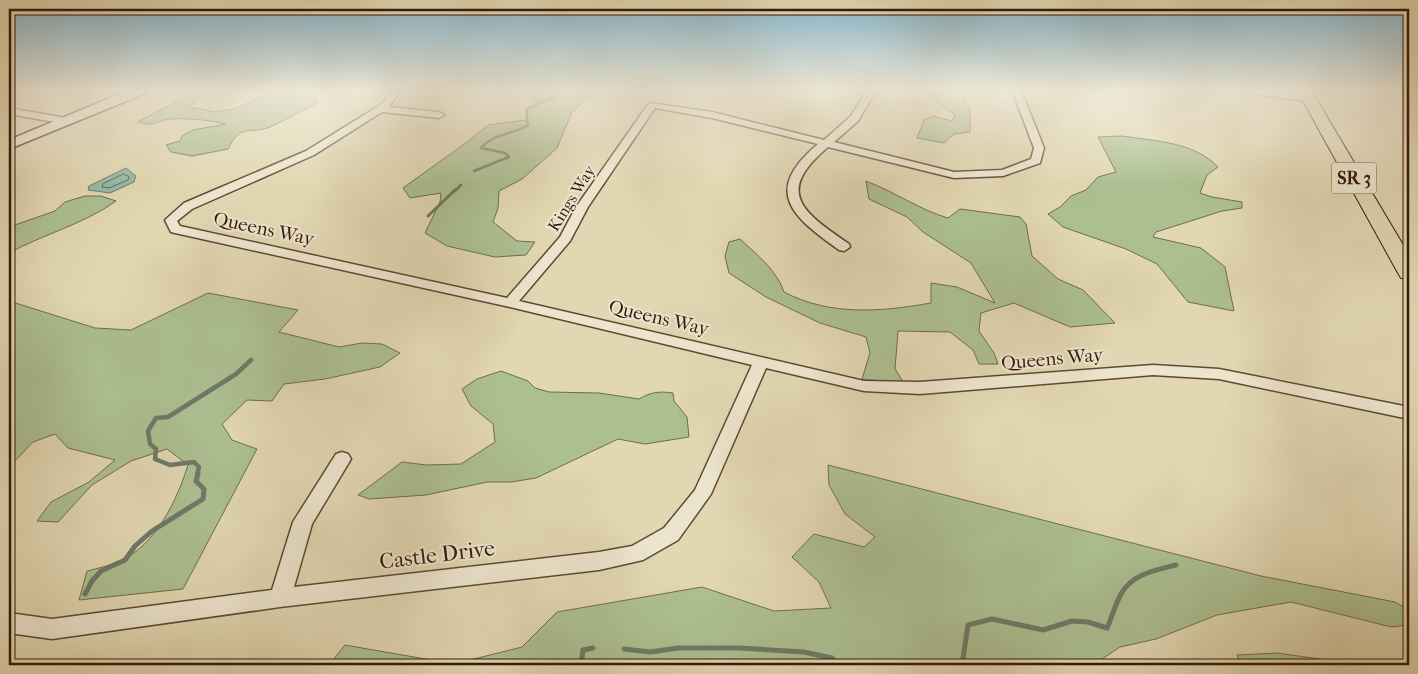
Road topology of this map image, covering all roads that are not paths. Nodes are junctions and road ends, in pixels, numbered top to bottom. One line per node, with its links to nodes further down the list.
1 (65, 121): 9 (main road)
2 (361, 121): 12 (street, Queens Way)
3 (641, 121): 12 (street, Kings Way)
4 (739, 121): 8 (street, Kings Way)
5 (851, 121): 8 (street)
6 (1028, 121): 8 (street)
7 (1322, 121): 11 (main road, SR 3)
8 (827, 142): 10 (street)
9 (9, 145)
10 (844, 247)
11 (1409, 273)
12 (510, 303): 13 (street, Queens Way)
13 (762, 362): 14 (street, Queens Way); 16 (street, Castle Drive)
14 (1409, 412)
15 (342, 459): 16 (street)
16 (280, 598): 17 (street, Castle Drive)
17 (9, 623)

